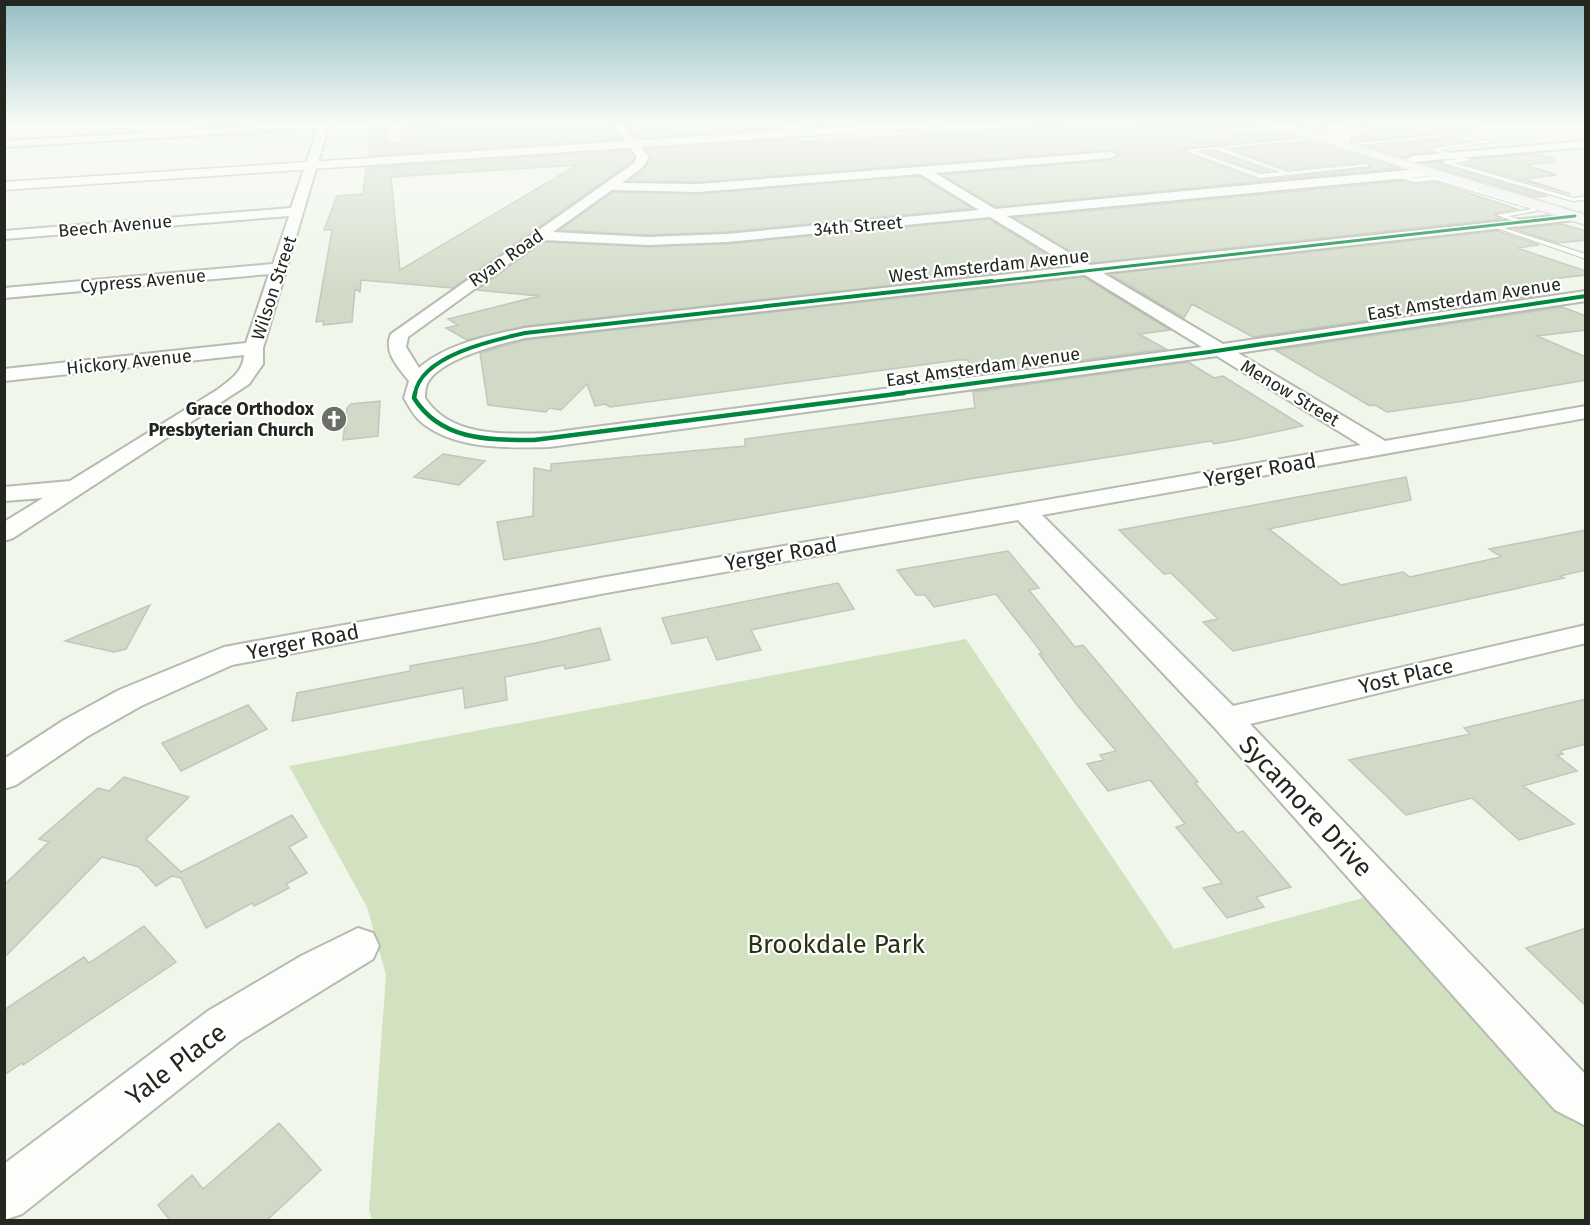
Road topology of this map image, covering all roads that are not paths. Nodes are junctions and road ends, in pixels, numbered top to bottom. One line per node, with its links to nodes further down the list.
1 (78, 181): 10 (street)
2 (307, 181): 15 (street, Wilson Street)
3 (615, 181): 11 (street, Ryan Road)
4 (783, 181): 11 (street)
5 (940, 181): 16 (street, Menow Street)
6 (1333, 181): 16 (street, 34th Street)
7 (1451, 181): 13 (lane); 14 (main road)
8 (1476, 181): 13 (main road)
9 (1500, 181): 14 (lane)
10 (4, 186)
11 (609, 186): 20 (street, Ryan Road)
12 (1586, 198): 14 (lane)
13 (1542, 204): 14 (main road); 17 (lane)
14 (1578, 208): 17 (street, West Amsterdam Avenue)
15 (298, 212): 19 (street, Beech Avenue); 22 (street, Wilson Street)
16 (994, 214): 20 (street, 34th Street); 23 (street, Menow Street)
17 (1523, 222): 18 (street, West Amsterdam Avenue)
18 (1493, 225): 21 (lane); 23 (street, West Amsterdam Avenue)
19 (4, 235)
20 (538, 236): 29 (street, Ryan Road)
21 (1586, 257)
22 (281, 268): 24 (street, Cypress Avenue); 26 (street, Wilson Street)
23 (1088, 271): 27 (street, Menow Street); 29 (street, West Amsterdam Avenue)
24 (4, 293)
25 (1580, 298): 27 (street, East Amsterdam Avenue)
26 (254, 348): 28 (street, Hickory Avenue); 32 (street, Wilson Street)
27 (1220, 351): 29 (street, East Amsterdam Avenue); 31 (street, Menow Street)
28 (4, 375)
29 (419, 381)
30 (1586, 412): 31 (street, Yerger Road)
31 (1382, 448): 34 (street, Yerger Road)
32 (76, 488): 33 (street); 35 (street, Wilson Street)
33 (4, 494)
34 (1024, 511): 37 (street, Sycamore Drive); 38 (street, Yerger Road)
35 (4, 533)
36 (1586, 634): 37 (street, Yost Place)
37 (1226, 719): 40 (street, Sycamore Drive)
38 (4, 776)
39 (358, 946): 41 (street, Yale Place)
40 (1586, 1103)
41 (4, 1196)

